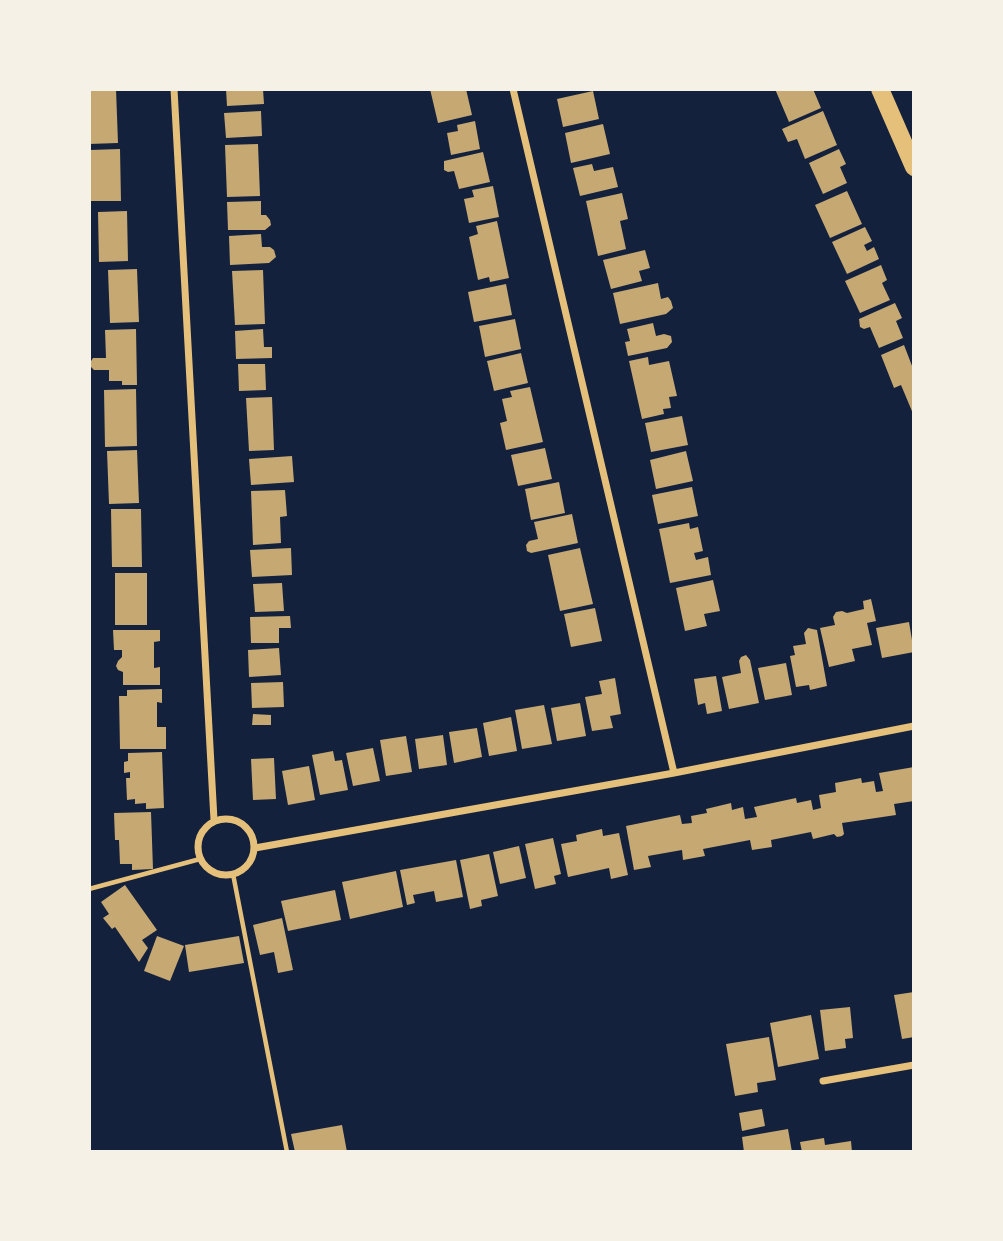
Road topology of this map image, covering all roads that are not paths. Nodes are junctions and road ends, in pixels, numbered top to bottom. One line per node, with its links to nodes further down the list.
1 (174, 89): 7 (street)
2 (513, 89): 6 (street)
3 (880, 89): 4 (main road)
4 (914, 167)
5 (914, 726): 6 (street)
6 (674, 773): 8 (street)
7 (214, 820): 8 (street); 8 (street)
8 (255, 848)
9 (914, 1065): 10 (street)
10 (823, 1081)

